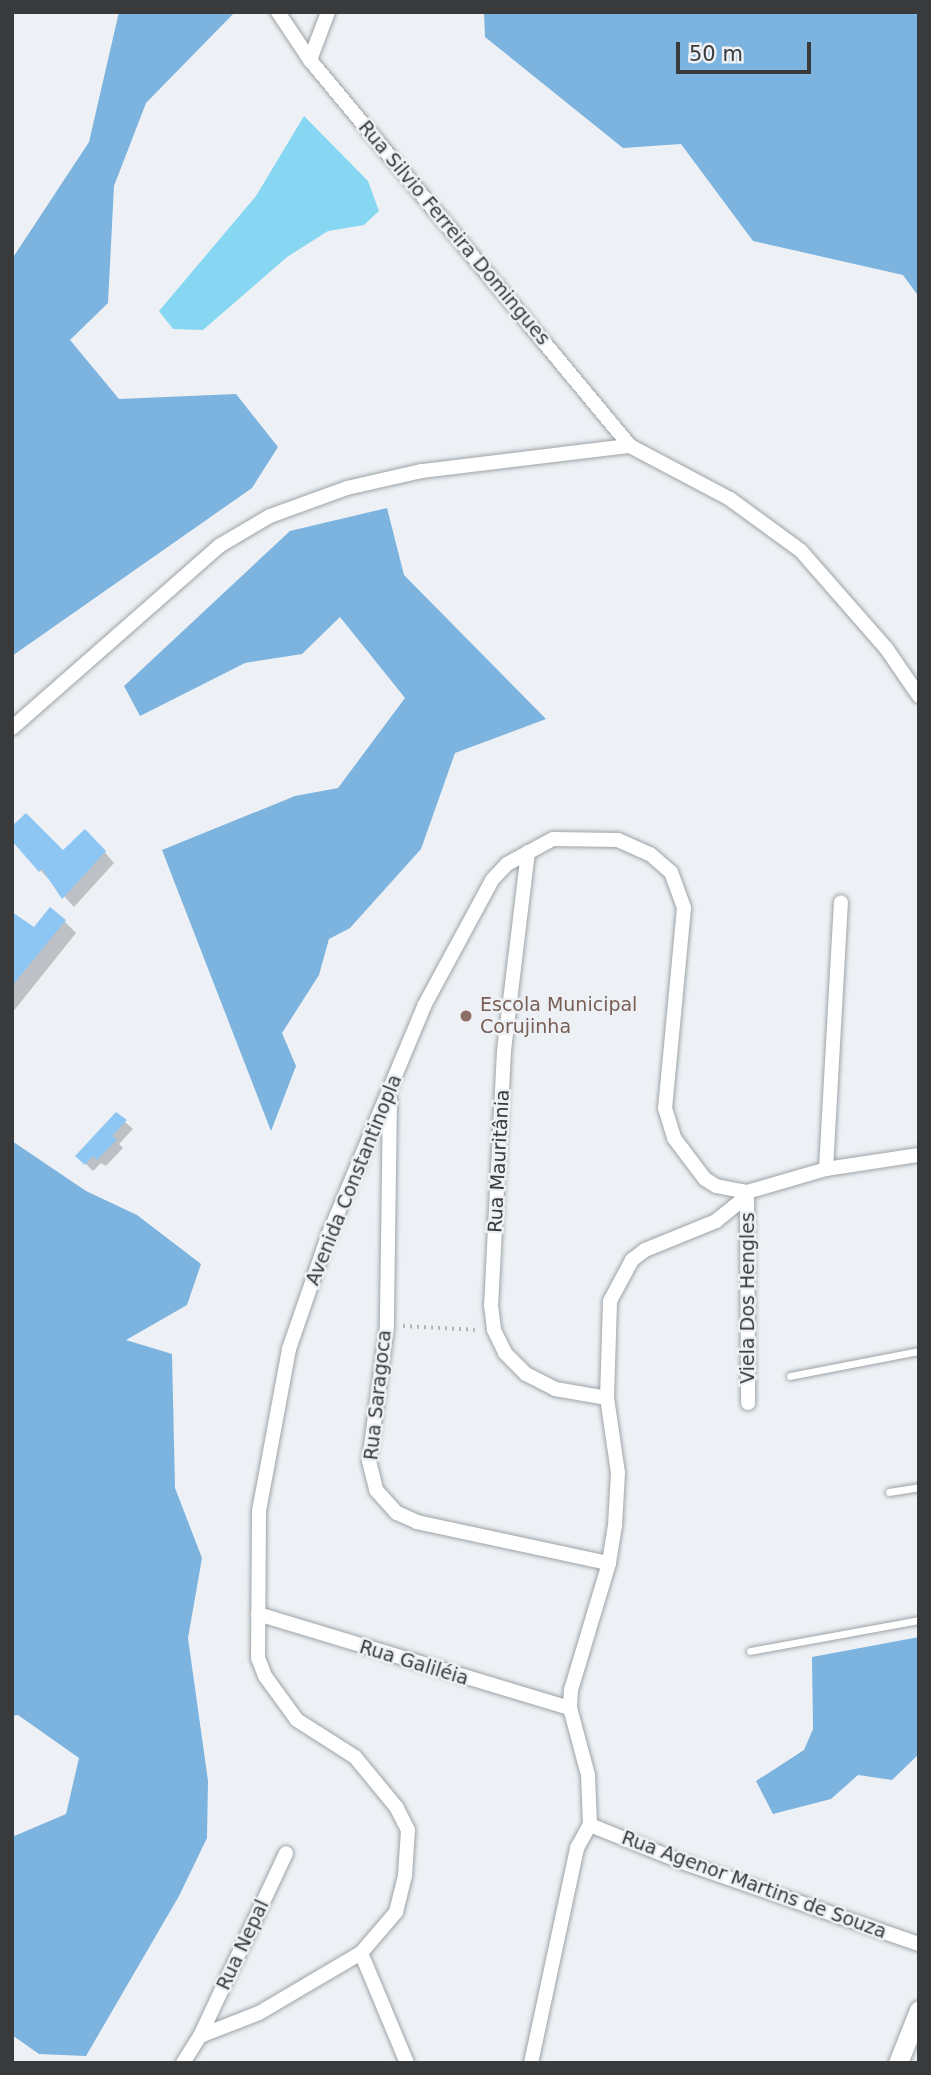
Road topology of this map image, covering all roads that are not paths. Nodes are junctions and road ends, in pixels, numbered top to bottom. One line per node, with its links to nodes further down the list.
1 (278, 12): 3 (street, Rua Silvio Ferreira Domingues)
2 (328, 12): 3 (street)
3 (310, 60): 4 (street, Rua Silvio Ferreira Domingues)
4 (630, 446): 5 (street); 6 (street)
5 (919, 696)
6 (12, 728)
7 (528, 852): 9 (street, Avenida Constantinopla); 12 (street, Avenida Constantinopla); 15 (street, Rua Mauritânia)
8 (841, 902): 11 (street)
9 (390, 1091): 19 (street, Rua Saragoca); 20 (street, Avenida Constantinopla)
10 (919, 1155): 11 (street, Avenida Constantinopla)
11 (826, 1170): 12 (street, Avenida Constantinopla)
12 (747, 1194): 15 (street); 16 (street, Viela Dos Hengles)
13 (919, 1352): 14 (lane)
14 (790, 1376)
15 (607, 1398): 19 (street)
16 (748, 1403)
17 (919, 1487): 18 (lane)
18 (888, 1492)
19 (609, 1563): 23 (street)
20 (258, 1614): 23 (street, Rua Galiléia); 27 (street, Avenida Constantinopla)
21 (919, 1620): 22 (lane)
22 (750, 1651)
23 (570, 1708): 24 (street)
24 (590, 1825): 26 (street, Rua Agenor Martins de Souza); 32 (street)
25 (286, 1853): 29 (street, Rua Nepal)
26 (919, 1944)
27 (361, 1953): 29 (street, Avenida Constantinopla); 31 (street)
28 (919, 2010): 33 (street)
29 (200, 2036): 30 (street)
30 (183, 2063)
31 (407, 2063)
32 (531, 2063)
33 (899, 2063)

